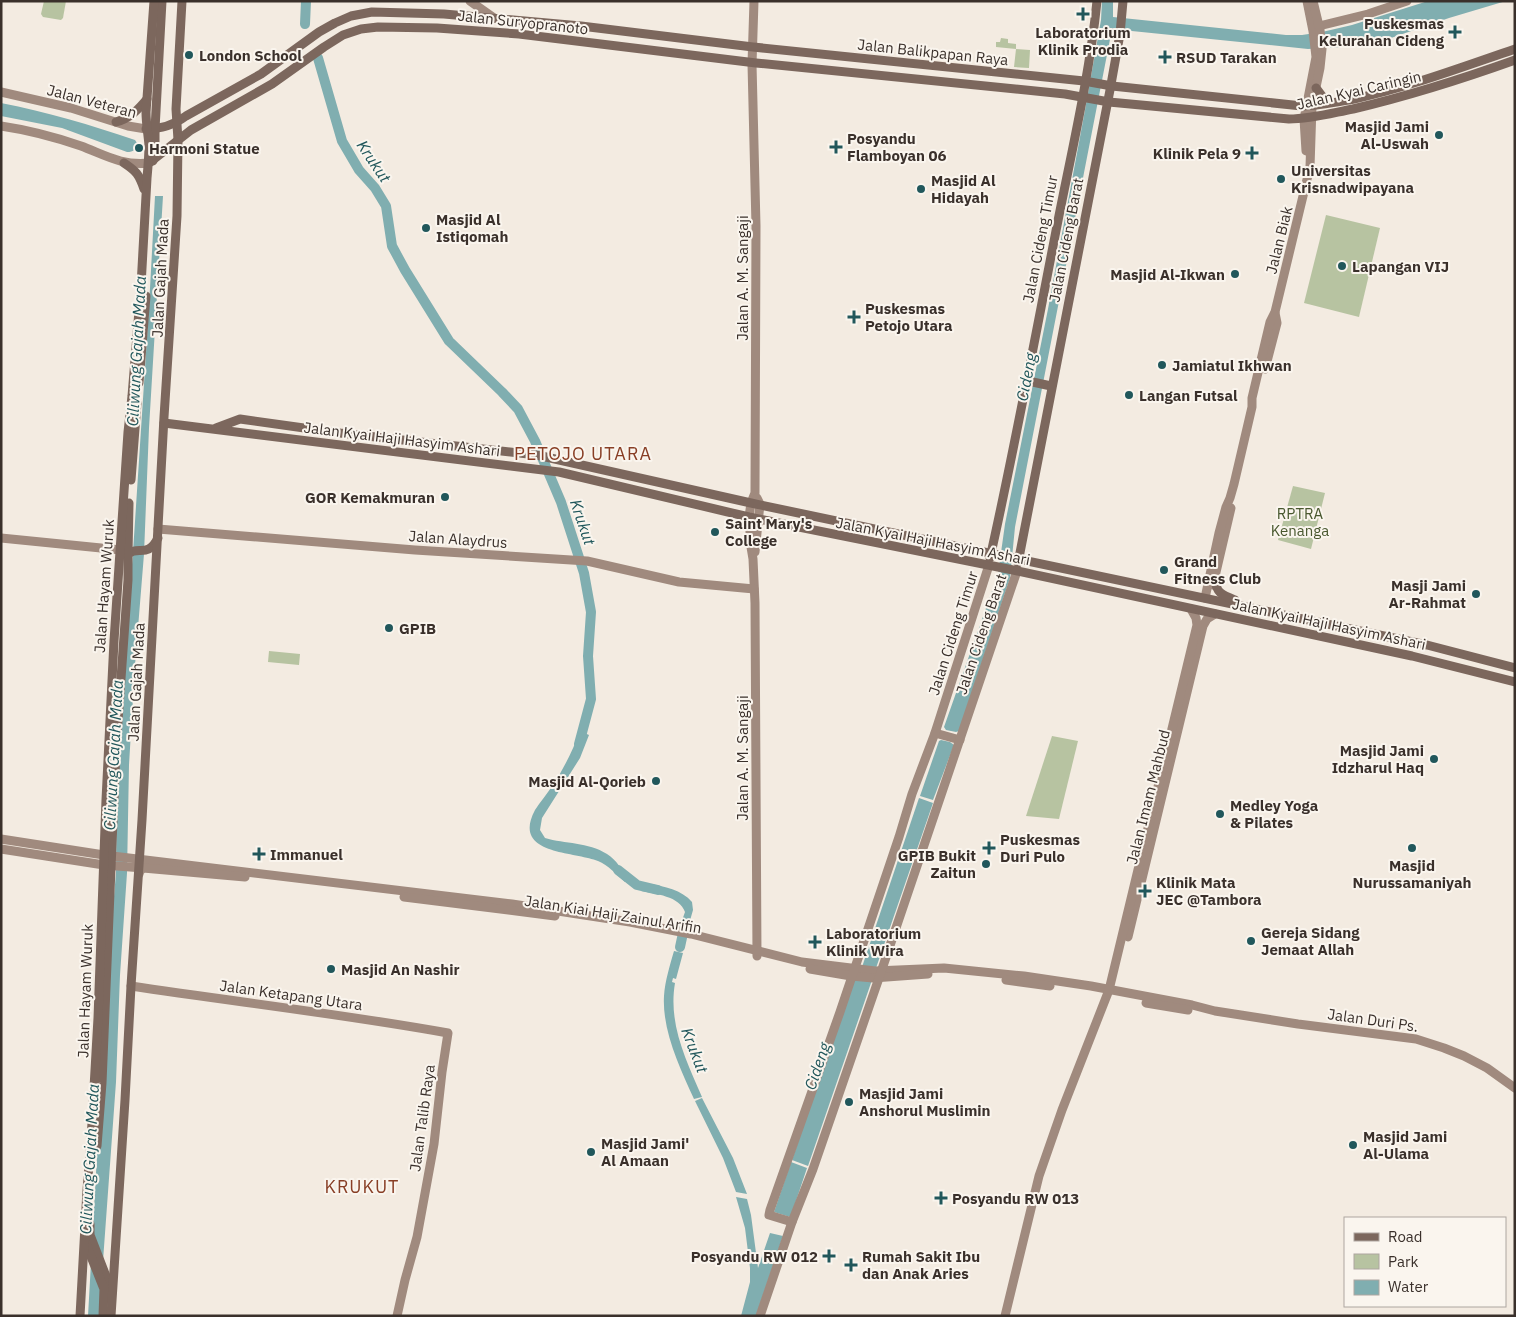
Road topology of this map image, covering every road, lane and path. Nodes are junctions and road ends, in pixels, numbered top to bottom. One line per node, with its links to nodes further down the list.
1 (154, 1): 24 (main road)
2 (162, 1): 34 (main road)
3 (182, 1): 28 (main road, Jalan Gajah Mada)
4 (470, 1): 11 (street); 12 (street)
5 (754, 1): 14 (street, Jalan A. M. Sangaji)
6 (1096, 1): 19 (main road, Jalan Cideng Timur)
7 (1123, 1): 20 (main road, Jalan Cideng Barat)
8 (1307, 1): 13 (street)
9 (1313, 1): 13 (street)
10 (1407, 1): 13 (street)
11 (464, 15): 12 (main road, Jalan Suryopranoto); 29 (main road, Jalan Suryopranoto)
12 (494, 18): 14 (main road, Jalan Suryopranoto)
13 (1317, 29): 16 (street)
14 (753, 47): 18 (street, Jalan A. M. Sangaji); 19 (main road, Jalan Balikpapan Raya)
15 (1515, 49): 26 (main road, Jalan Kyai Caringin)
16 (1319, 51): 21 (street); 27 (street)
17 (1515, 60): 30 (main road, Jalan Kyai Caringin)
18 (752, 63): 23 (main road, Jalan Balikpapan Raya); 35 (main road, Jalan Suryopranoto); 44 (street, Jalan A. M. Sangaji)
19 (1087, 82): 20 (main road, Jalan Balikpapan Raya); 23 (main road, Jalan Cideng Timur)
20 (1109, 85): 25 (main road, Jalan Cideng Barat); 27 (main road, Jalan Kyai Caringin)
21 (1316, 88): 26 (main road); 27 (street)
22 (1, 92): 31 (street, Jalan Veteran)
23 (1084, 97): 25 (main road, Jalan Balikpapan Raya); 39 (main road, Jalan Cideng Timur)
24 (147, 99): 31 (main road); 34 (main road)
25 (1105, 101): 30 (main road, Jalan Kyai Caringin); 40 (main road, Jalan Cideng Barat)
26 (1335, 103): 27 (main road, Jalan Kyai Caringin)
27 (1309, 106): 30 (street, Jalan Biak)
28 (176, 109): 29 (main road); 32 (main road, Jalan Gajah Mada)
29 (186, 116): 32 (main road, Jalan Suryopranoto)
30 (1308, 118): 43 (street, Jalan Biak)
31 (116, 122): 34 (street, Jalan Veteran)
32 (176, 124): 34 (main road, Jalan Veteran); 35 (main road, Jalan Gajah Mada)
33 (1, 126): 37 (street)
34 (151, 129): 36 (main road, Jalan Hayam Wuruk)
35 (178, 140): 36 (main road, Jalan Suryopranoto); 41 (main road, Jalan Gajah Mada)
36 (151, 161): 37 (street); 38 (main road, Jalan Hayam Wuruk); 48 (main road, Jalan Hayam Wuruk)
37 (124, 163): 38 (main road)
38 (146, 194): 48 (main road, Jalan Hayam Wuruk)
39 (1030, 381): 40 (main road); 49 (main road, Jalan Cideng Timur)
40 (1050, 386): 50 (main road, Jalan Cideng Barat)
41 (164, 423): 42 (main road, Jalan Kyai Haji Hasyim Ashari); 46 (main road, Jalan Gajah Mada)
42 (214, 430): 44 (main road, Jalan Kyai Haji Hasyim Ashari); 45 (main road, Jalan Kyai Haji Hasyim Ashari)
43 (1230, 498): 53 (street, Jalan Biak); 55 (street, Jalan Biak)
44 (755, 504): 45 (street, Jalan A. M. Sangaji); 49 (main road, Jalan Kyai Haji Hasyim Ashari)
45 (754, 518): 51 (main road, Jalan Kyai Haji Hasyim Ashari); 54 (street, Jalan A. M. Sangaji)
46 (158, 533): 48 (main road); 54 (street, Jalan Alaydrus); 68 (main road, Jalan Gajah Mada)
47 (1, 538): 48 (street)
48 (127, 551): 66 (main road, Jalan Hayam Wuruk)
49 (992, 553): 50 (main road, Jalan Kyai Haji Hasyim Ashari); 51 (main road, Jalan Cideng Timur)
50 (1018, 558): 52 (main road, Jalan Cideng Barat); 55 (main road, Jalan Kyai Haji Hasyim Ashari)
51 (991, 566): 52 (main road, Jalan Kyai Haji Hasyim Ashari); 61 (street, Jalan Cideng Timur)
52 (1015, 571): 56 (main road, Jalan Kyai Haji Hasyim Ashari); 62 (street, Jalan Cideng Barat)
53 (1215, 579): 55 (street, Jalan Biak); 57 (main road)
54 (754, 590): 69 (street, Jalan A. M. Sangaji)
55 (1208, 598): 57 (main road, Jalan Kyai Haji Hasyim Ashari)
56 (1191, 609): 58 (main road, Jalan Kyai Haji Hasyim Ashari); 73 (street, Jalan Imam Mahbud)
57 (1257, 609): 59 (main road, Jalan Kyai Haji Hasyim Ashari)
58 (1215, 614): 60 (main road, Jalan Kyai Haji Hasyim Ashari); 73 (street, Jalan Imam Mahbud)
59 (1515, 668)
60 (1515, 682)
61 (938, 734): 62 (street); 70 (street, Jalan Cideng Timur)
62 (958, 740): 71 (street, Jalan Cideng Barat)
63 (1, 839): 65 (street)
64 (1, 849): 65 (street)
65 (31, 849): 66 (street); 67 (street)
66 (110, 855): 67 (main road, Jalan Hayam Wuruk); 68 (street)
67 (110, 865): 68 (street); 77 (main road, Jalan Hayam Wuruk); 79 (main road, Jalan Hayam Wuruk)
68 (141, 867): 69 (street, Jalan Kiai Haji Zainul Arifin); 72 (main road, Jalan Gajah Mada)
69 (757, 954): 70 (street, Jalan Kiai Haji Zainul Arifin)
70 (854, 972): 71 (street); 78 (street, Jalan Cideng Timur)
71 (877, 974): 73 (street); 78 (street, Jalan Cideng Barat)
72 (131, 986): 74 (street, Jalan Ketapang Utara); 76 (main road, Jalan Gajah Mada)
73 (1111, 993): 75 (street, Jalan Duri Ps.); 80 (street)
74 (448, 1032): 85 (street, Jalan Talib Raya)
75 (1515, 1088)
76 (121, 1178): 79 (main road, Jalan Gajah Mada); 84 (main road)
77 (87, 1181): 81 (main road, Jalan Hayam Wuruk); 82 (main road)
78 (791, 1222): 86 (street, Jalan Cideng Barat)
79 (112, 1296): 83 (main road, Jalan Gajah Mada)
80 (1011, 1303): 87 (street); 88 (street)
81 (80, 1316)
82 (103, 1316)
83 (111, 1316)
84 (116, 1316)
85 (398, 1316)
86 (760, 1316)
87 (1005, 1316)
88 (1010, 1316)

